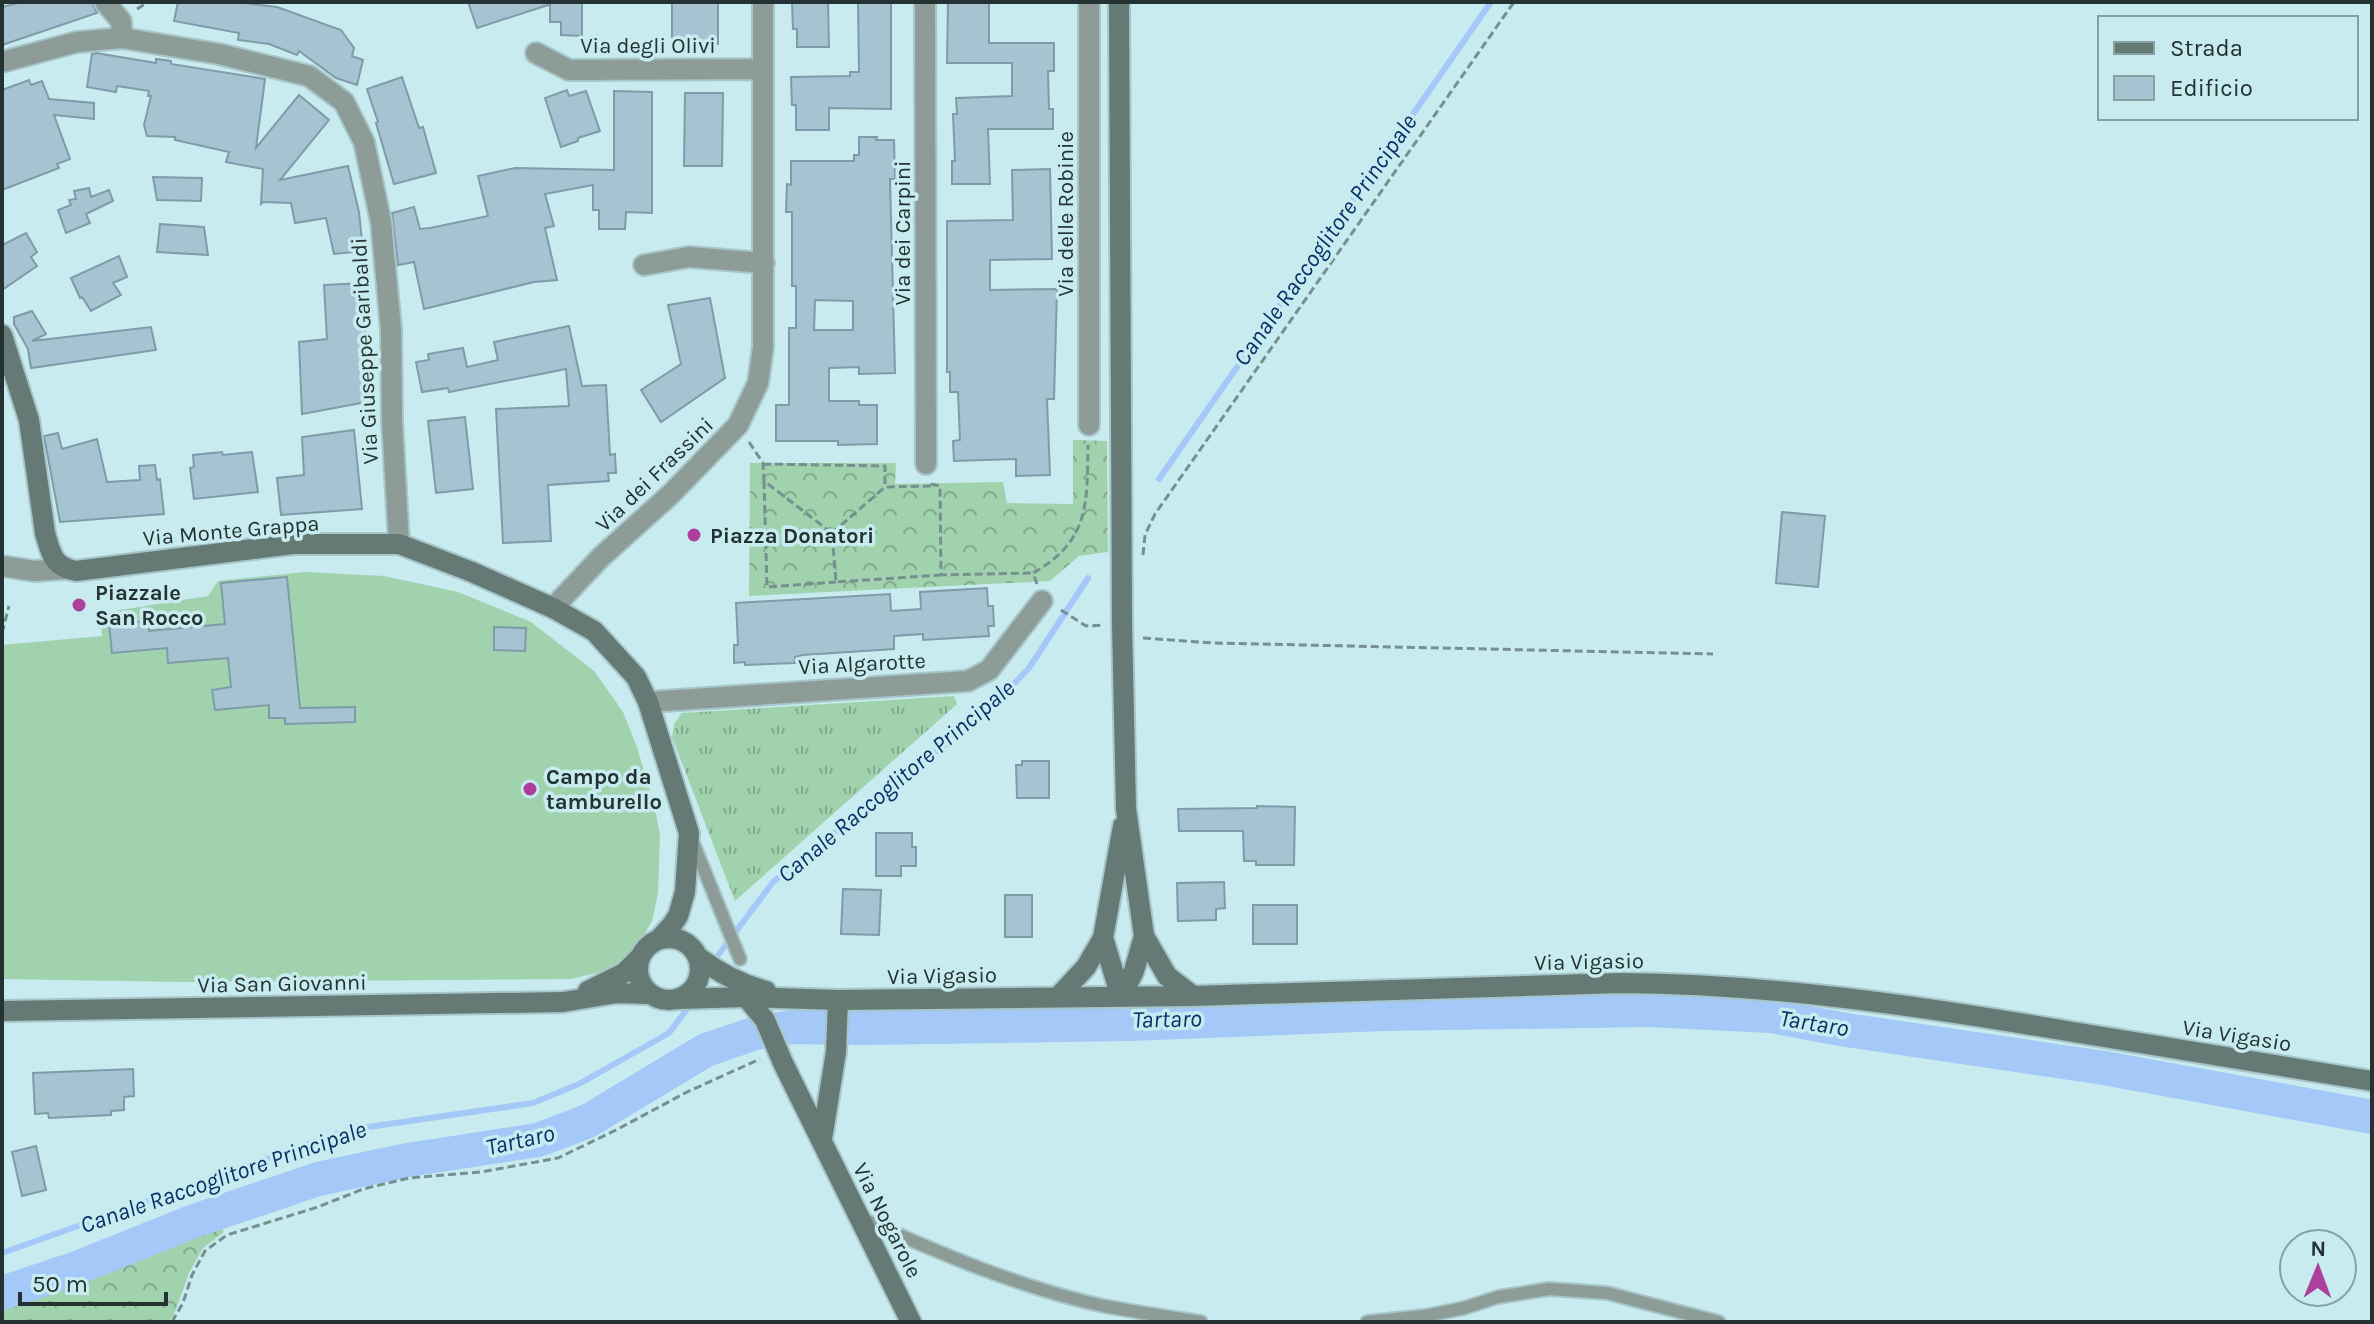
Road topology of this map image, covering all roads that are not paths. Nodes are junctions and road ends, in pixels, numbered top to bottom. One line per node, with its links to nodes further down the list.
1 (105, 2): 6 (street)
2 (763, 2): 9 (street, Via dei Frassini)
3 (925, 2): 14 (street, Via dei Carpini)
4 (1089, 2): 13 (street, Via delle Robinie)
5 (1119, 2): 22 (street)
6 (122, 38): 8 (street, Via Giuseppe Garibaldi); 15 (street, Via Giuseppe Garibaldi)
7 (536, 53): 9 (street, Via degli Olivi)
8 (2, 62)
9 (763, 69): 10 (street, Via dei Frassini)
10 (764, 263): 11 (street); 20 (street, Via dei Frassini)
11 (644, 265)
12 (2, 335): 16 (street)
13 (1089, 425)
14 (926, 464)
15 (399, 544): 18 (street, Via Monte Grappa); 20 (street, Via Monte Grappa)
16 (50, 551): 17 (street); 18 (street)
17 (2, 563): 18 (street)
18 (63, 569)
19 (1048, 603): 21 (street, Via Algarotte)
20 (553, 608): 21 (street, Via Monte Grappa)
21 (648, 702): 23 (street, Via Monte Grappa)
22 (1126, 809): 25 (street); 26 (street)
23 (689, 833): 24 (street, Via Monte Grappa); 29 (lane, Via Monte Grappa)
24 (678, 916): 27 (street, Via Monte Grappa); 28 (street, Via Monte Grappa)
25 (1144, 936): 32 (street); 34 (street)
26 (1103, 938): 33 (street); 34 (street)
27 (658, 940): 28 (street); 30 (street)
28 (690, 948): 31 (street, Via Vigasio); 35 (street)
29 (738, 954)
30 (640, 957): 35 (street); 36 (street, Via San Giovanni)
31 (757, 995): 35 (street, Via Vigasio); 37 (street, Via Vigasio); 41 (street, Via Nogarole)
32 (1193, 996): 34 (street, Via Vigasio); 39 (street, Via Vigasio)
33 (1058, 997): 34 (street, Via Vigasio); 37 (street, Via Vigasio)
34 (1121, 997)
35 (664, 998): 36 (street, Via San Giovanni)
36 (563, 1002): 38 (street, Via San Giovanni)
37 (838, 1006): 40 (street)
38 (2, 1011)
39 (2372, 1081)
40 (826, 1102): 41 (street); 42 (street)
41 (803, 1103): 42 (street, Via Nogarole)
42 (822, 1139): 43 (street, Via Nogarole)
43 (861, 1218): 44 (street, Via Nogarole); 45 (lane)
44 (911, 1322)
45 (1201, 1322)
46 (1367, 1322): 47 (lane)
47 (1719, 1322)

